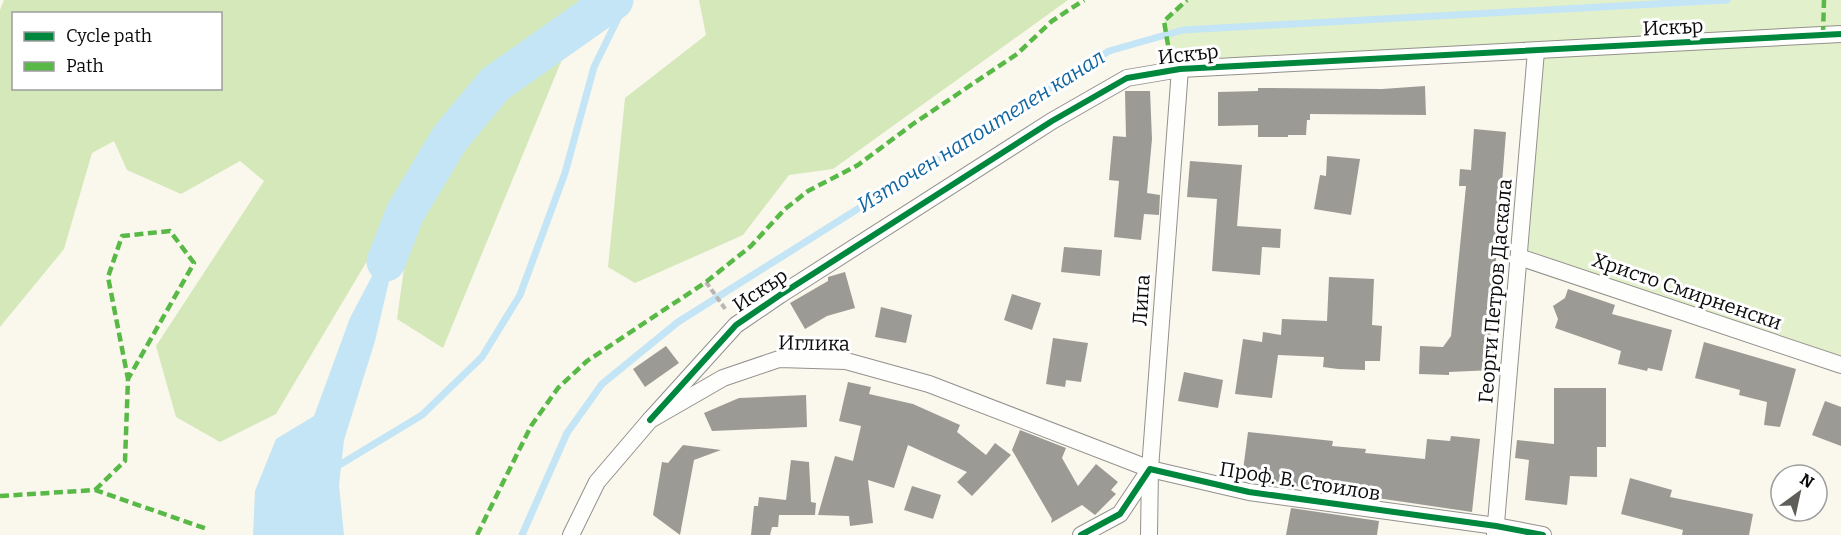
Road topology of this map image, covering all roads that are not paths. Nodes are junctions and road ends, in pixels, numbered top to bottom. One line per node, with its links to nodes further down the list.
1 (1841, 34): 2 (street, Искър)
2 (1536, 51): 3 (street, Искър); 4 (street, Георги Петров Даскала)
3 (1180, 69): 6 (street, Искър); 7 (street, Липа)
4 (1519, 257): 5 (street, Христо Смирненски); 8 (street, Георги Петров Даскала)
5 (1841, 365)
6 (650, 420): 7 (street, Иглика); 9 (street, Иглика)
7 (1150, 470): 8 (street, Проф. В. Стоилов); 10 (street); 11 (street, Липа)
8 (1496, 531): 12 (street, Проф. В. Стоилов)
9 (571, 535)
10 (1081, 535)
11 (1149, 535)
12 (1543, 535)

